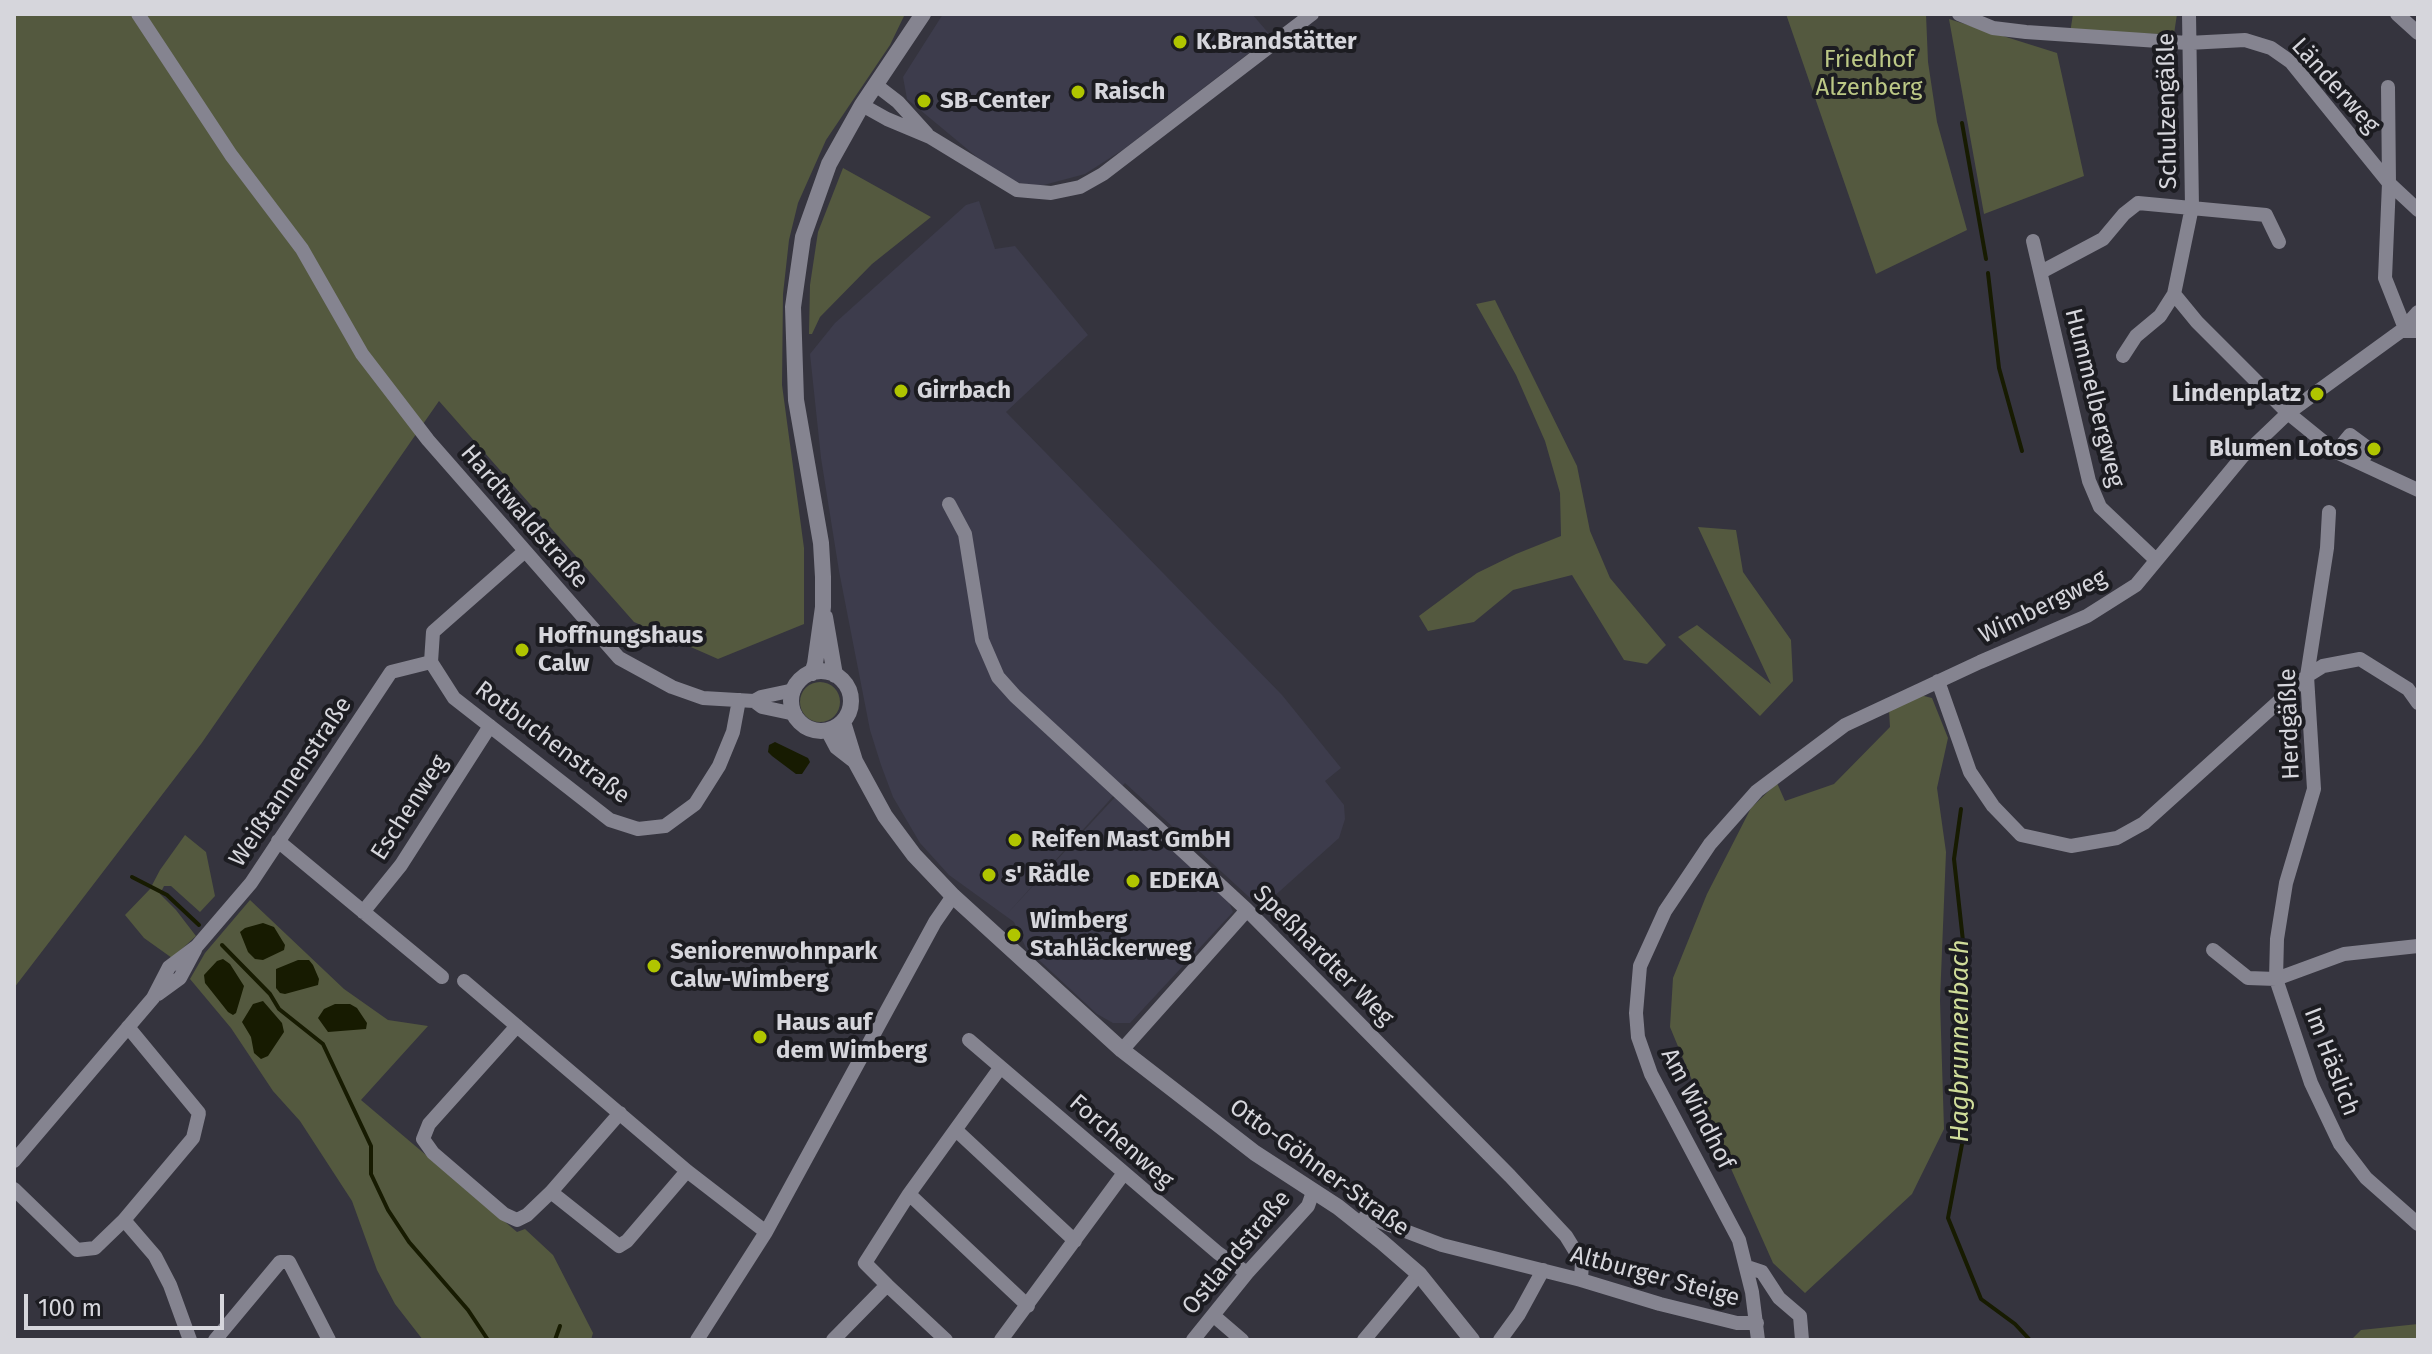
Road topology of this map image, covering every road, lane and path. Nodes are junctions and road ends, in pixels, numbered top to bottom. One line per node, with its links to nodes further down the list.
1 (138, 14): 29 (street, Hardtwaldstraße)
2 (923, 14): 9 (street)
3 (1312, 14): 12 (street)
4 (1959, 14): 8 (street, Länderweg)
5 (2189, 14): 8 (street, Schulzengäßle)
6 (2397, 14): 7 (street)
7 (2418, 33)
8 (2188, 43): 13 (street, Länderweg); 14 (street, Schulzengäßle)
9 (876, 85): 11 (street); 12 (street)
10 (2388, 87): 13 (street)
11 (862, 105): 12 (street); 31 (street)
12 (930, 137)
13 (2389, 183): 15 (street, Länderweg); 21 (street)
14 (2192, 207): 17 (street, Schulzengäßle); 18 (street); 19 (street, Schulzengäßle)
15 (2418, 210)
16 (2033, 241): 18 (street, Hummelbergweg)
17 (2279, 242)
18 (2041, 272): 30 (street, Hummelbergweg)
19 (2174, 294): 22 (street, Schulzengäßle); 23 (street)
20 (2418, 312): 21 (street, Wimbergweg)
21 (2408, 329): 23 (street, Wimbergweg)
22 (2123, 356)
23 (2288, 413): 24 (street); 30 (street, Wimbergweg)
24 (2336, 452): 25 (street); 25 (street)
25 (2361, 462): 26 (street)
26 (2418, 490)
27 (949, 504): 46 (street, Speßhardter Weg)
28 (2329, 512): 35 (street, Herdgäßle)
29 (525, 551): 32 (street); 38 (street, Hardtwaldstraße)
30 (2156, 560): 36 (street, Wimbergweg)
31 (823, 607): 33 (street); 34 (street)
32 (431, 662): 42 (street, Rotbuchenstraße); 44 (street, Weißtannenstraße)
33 (812, 673): 34 (street); 37 (street)
34 (835, 675): 43 (street)
35 (2307, 676): 36 (street); 40 (street); 51 (street, Herdgäßle)
36 (1938, 681): 39 (street, Wimbergweg)
37 (794, 690): 38 (street, Hardtwaldstraße); 41 (street)
38 (746, 700): 41 (street, Hardtwaldstraße); 42 (street, Rotbuchenstraße)
39 (1890, 703): 72 (street, Am Windhof)
40 (2418, 703)
41 (795, 714): 43 (street)
42 (490, 726): 47 (street, Eschenweg)
43 (835, 726): 45 (street, Otto-Göhner-Straße)
44 (278, 841): 47 (street); 54 (street, Weißtannenstraße)
45 (953, 896): 56 (street, Otto-Göhner-Straße); 70 (street)
46 (1247, 910): 56 (street); 76 (street, Speßhardter Weg)
47 (363, 912): 50 (street)
48 (2418, 946): 51 (street)
49 (2213, 950): 51 (street)
50 (442, 977)
51 (2276, 979): 69 (street, Im Häslich)
52 (464, 981): 53 (street)
53 (517, 1026): 58 (street); 64 (street)
54 (128, 1027): 60 (street, Weißtannenstraße); 67 (street)
55 (969, 1040): 57 (street, Forchenweg)
56 (1122, 1050): 65 (street, Otto-Göhner-Straße)
57 (1000, 1068): 59 (street); 62 (street, Forchenweg)
58 (620, 1113): 61 (street); 64 (street)
59 (957, 1131): 66 (street); 71 (street)
60 (14, 1161)
61 (687, 1171): 64 (street); 70 (street)
62 (1124, 1173): 71 (street); 74 (street, Forchenweg)
63 (14, 1189): 67 (street)
64 (551, 1192)
65 (1313, 1192): 68 (street, Otto-Göhner-Straße); 74 (street, Ostlandstraße)
66 (909, 1194): 77 (street); 78 (street)
67 (124, 1220): 81 (street)
68 (1360, 1224): 73 (street, Altburger Steige); 75 (street, Otto-Göhner-Straße)
69 (2418, 1224)
70 (766, 1232): 84 (street)
71 (1075, 1241): 78 (street)
72 (1747, 1267): 80 (street, Am Windhof); 94 (street, Am Windhof)
73 (1543, 1270): 76 (street, Altburger Steige); 92 (street, Altburger Steige)
74 (1247, 1273): 79 (street, Ostlandstraße)
75 (1419, 1274): 90 (street); 91 (street, Otto-Göhner-Straße)
76 (1581, 1280): 80 (street, Altburger Steige)
77 (887, 1285): 85 (street); 86 (street)
78 (1028, 1306): 87 (street)
79 (1214, 1316): 88 (street, Ostlandstraße); 89 (street)
80 (1757, 1323): 93 (street, Am Windhof)
81 (190, 1340)
82 (215, 1340): 83 (street)
83 (329, 1340)
84 (697, 1340)
85 (833, 1340)
86 (946, 1340)
87 (1001, 1340)
88 (1193, 1340)
89 (1242, 1340)
90 (1364, 1340)
91 (1472, 1340)
92 (1500, 1340)
93 (1758, 1340)
94 (1802, 1340)

